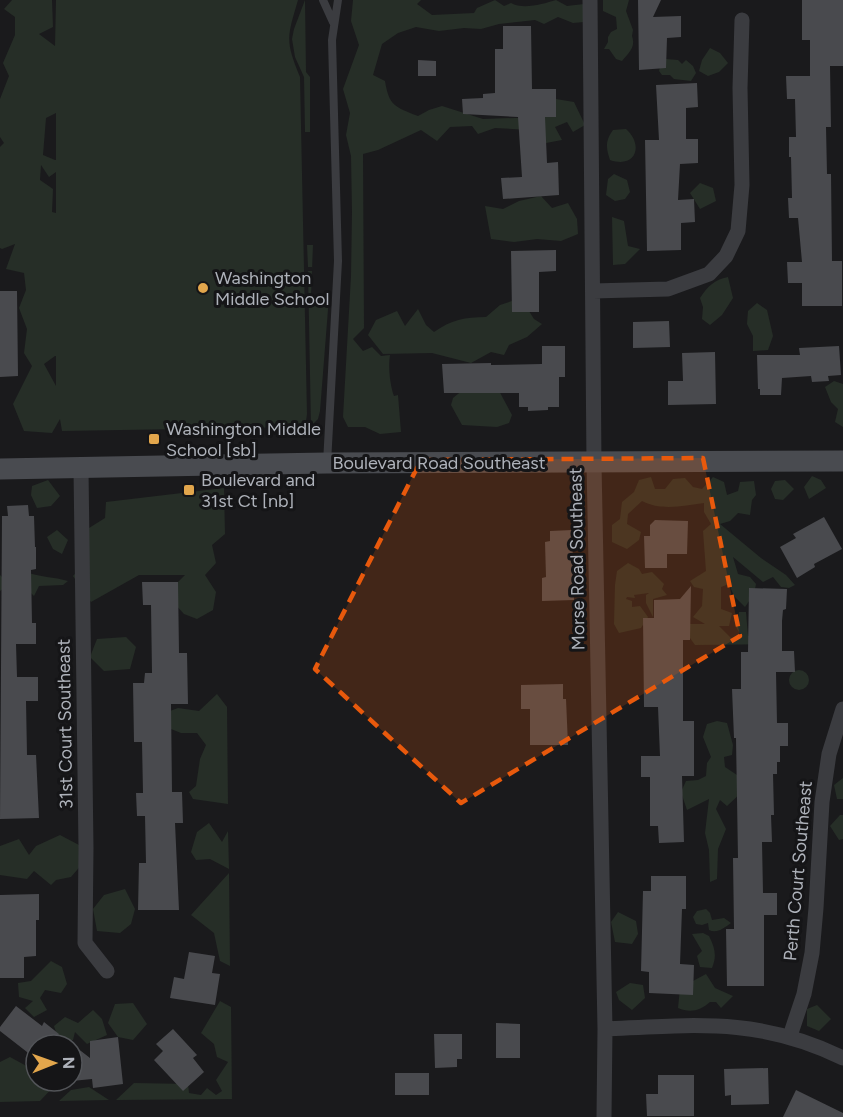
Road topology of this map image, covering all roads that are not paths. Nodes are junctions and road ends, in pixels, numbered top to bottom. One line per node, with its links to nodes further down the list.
1 (323, 0): 5 (lane)
2 (338, 0): 5 (lane)
3 (590, 0): 6 (street, Morse Road Southeast)
4 (742, 20): 6 (street)
5 (333, 22): 8 (lane)
6 (593, 291): 9 (street, Morse Road Southeast)
7 (843, 461): 9 (street, Boulevard Road Southeast)
8 (327, 463): 9 (street, Boulevard Road Southeast); 11 (street, Boulevard Road Southeast)
9 (594, 463): 14 (street, Morse Road Southeast)
10 (0, 469): 11 (street, Boulevard Road Southeast)
11 (81, 469): 13 (street, 31st Court Southeast)
12 (843, 709): 15 (street, Perth Court Southeast)
13 (107, 971)
14 (605, 1029): 15 (street); 17 (street, Morse Road Southeast)
15 (790, 1036): 16 (street)
16 (843, 1058)
17 (604, 1117)

